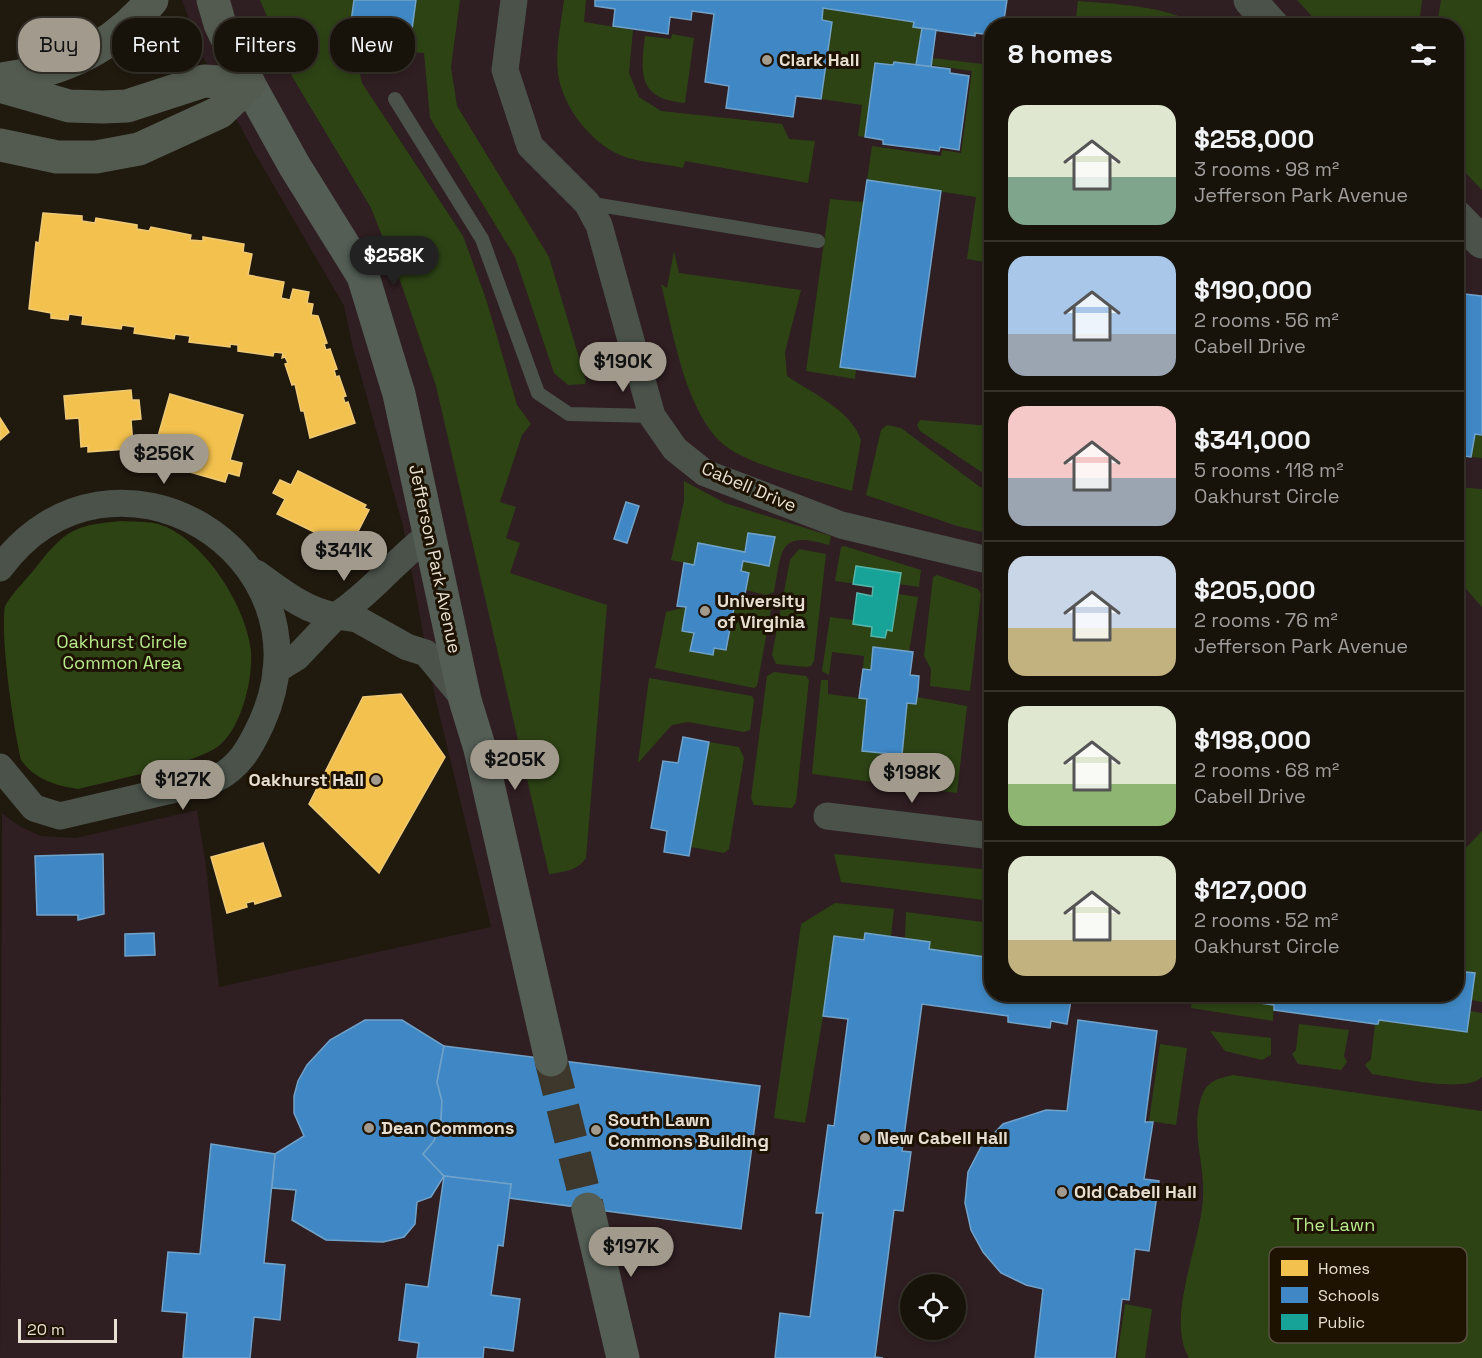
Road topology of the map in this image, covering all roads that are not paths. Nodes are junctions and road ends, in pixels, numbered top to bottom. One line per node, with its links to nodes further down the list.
1 (152, 0): 6 (main road)
2 (213, 0): 7 (main road)
3 (514, 0): 11 (street, Cabell Drive)
4 (1250, 0): 5 (street)
5 (1266, 18)
6 (0, 79)
7 (249, 84): 8 (main road); 10 (main road); 16 (main road, Jefferson Park Avenue)
8 (0, 86)
9 (395, 99): 15 (lane)
10 (0, 145)
11 (587, 203): 13 (lane); 15 (street, Cabell Drive)
12 (1464, 224): 14 (street)
13 (818, 241)
14 (1482, 242)
15 (652, 416): 17 (street, Cabell Drive)
16 (430, 534): 20 (street); 22 (main road, Jefferson Park Avenue)
17 (984, 559)
18 (0, 568): 19 (street)
19 (249, 568): 20 (street); 21 (street)
20 (336, 616): 21 (street); 22 (street)
21 (276, 670): 23 (street)
22 (465, 700): 26 (main road, Jefferson Park Avenue)
23 (0, 767)
24 (827, 816): 25 (street)
25 (984, 835)
26 (551, 1060)
27 (588, 1209): 28 (main road)
28 (623, 1358)

